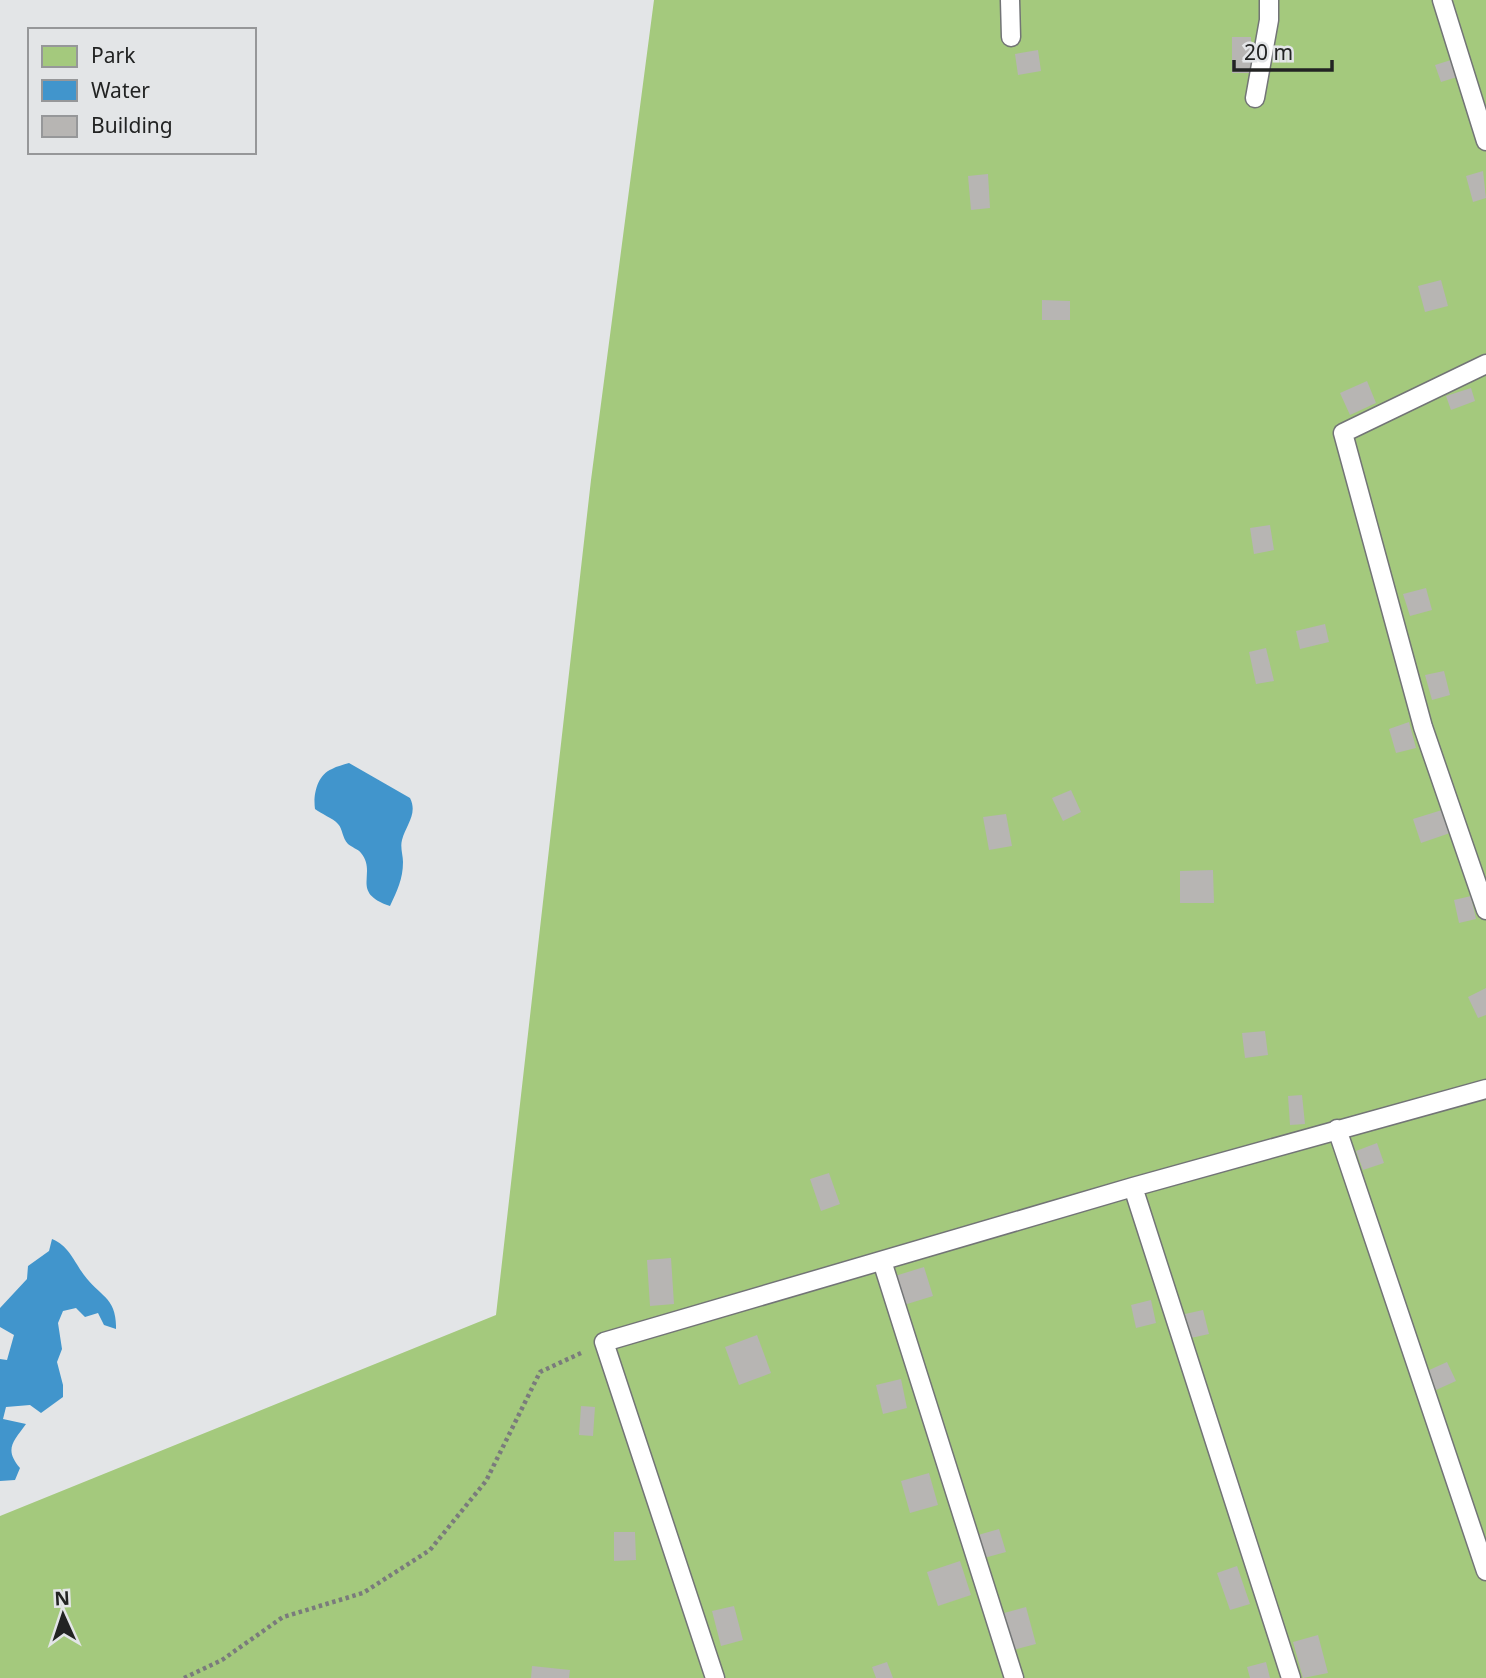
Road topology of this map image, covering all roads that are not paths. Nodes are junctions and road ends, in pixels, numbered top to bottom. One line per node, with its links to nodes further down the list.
1 (1010, 0): 4 (lane)
2 (1269, 0): 5 (lane)
3 (1442, 0): 6 (lane)
4 (1010, 37)
5 (1255, 98)
6 (1486, 141)
7 (1486, 364): 8 (lane)
8 (1486, 910)
9 (1486, 1089): 10 (lane)
10 (1337, 1129): 11 (lane); 13 (lane)
11 (1133, 1187): 12 (lane); 16 (lane)
12 (882, 1261): 14 (lane); 15 (lane)
13 (1486, 1571)
14 (715, 1678)
15 (1014, 1678)
16 (1291, 1678)

